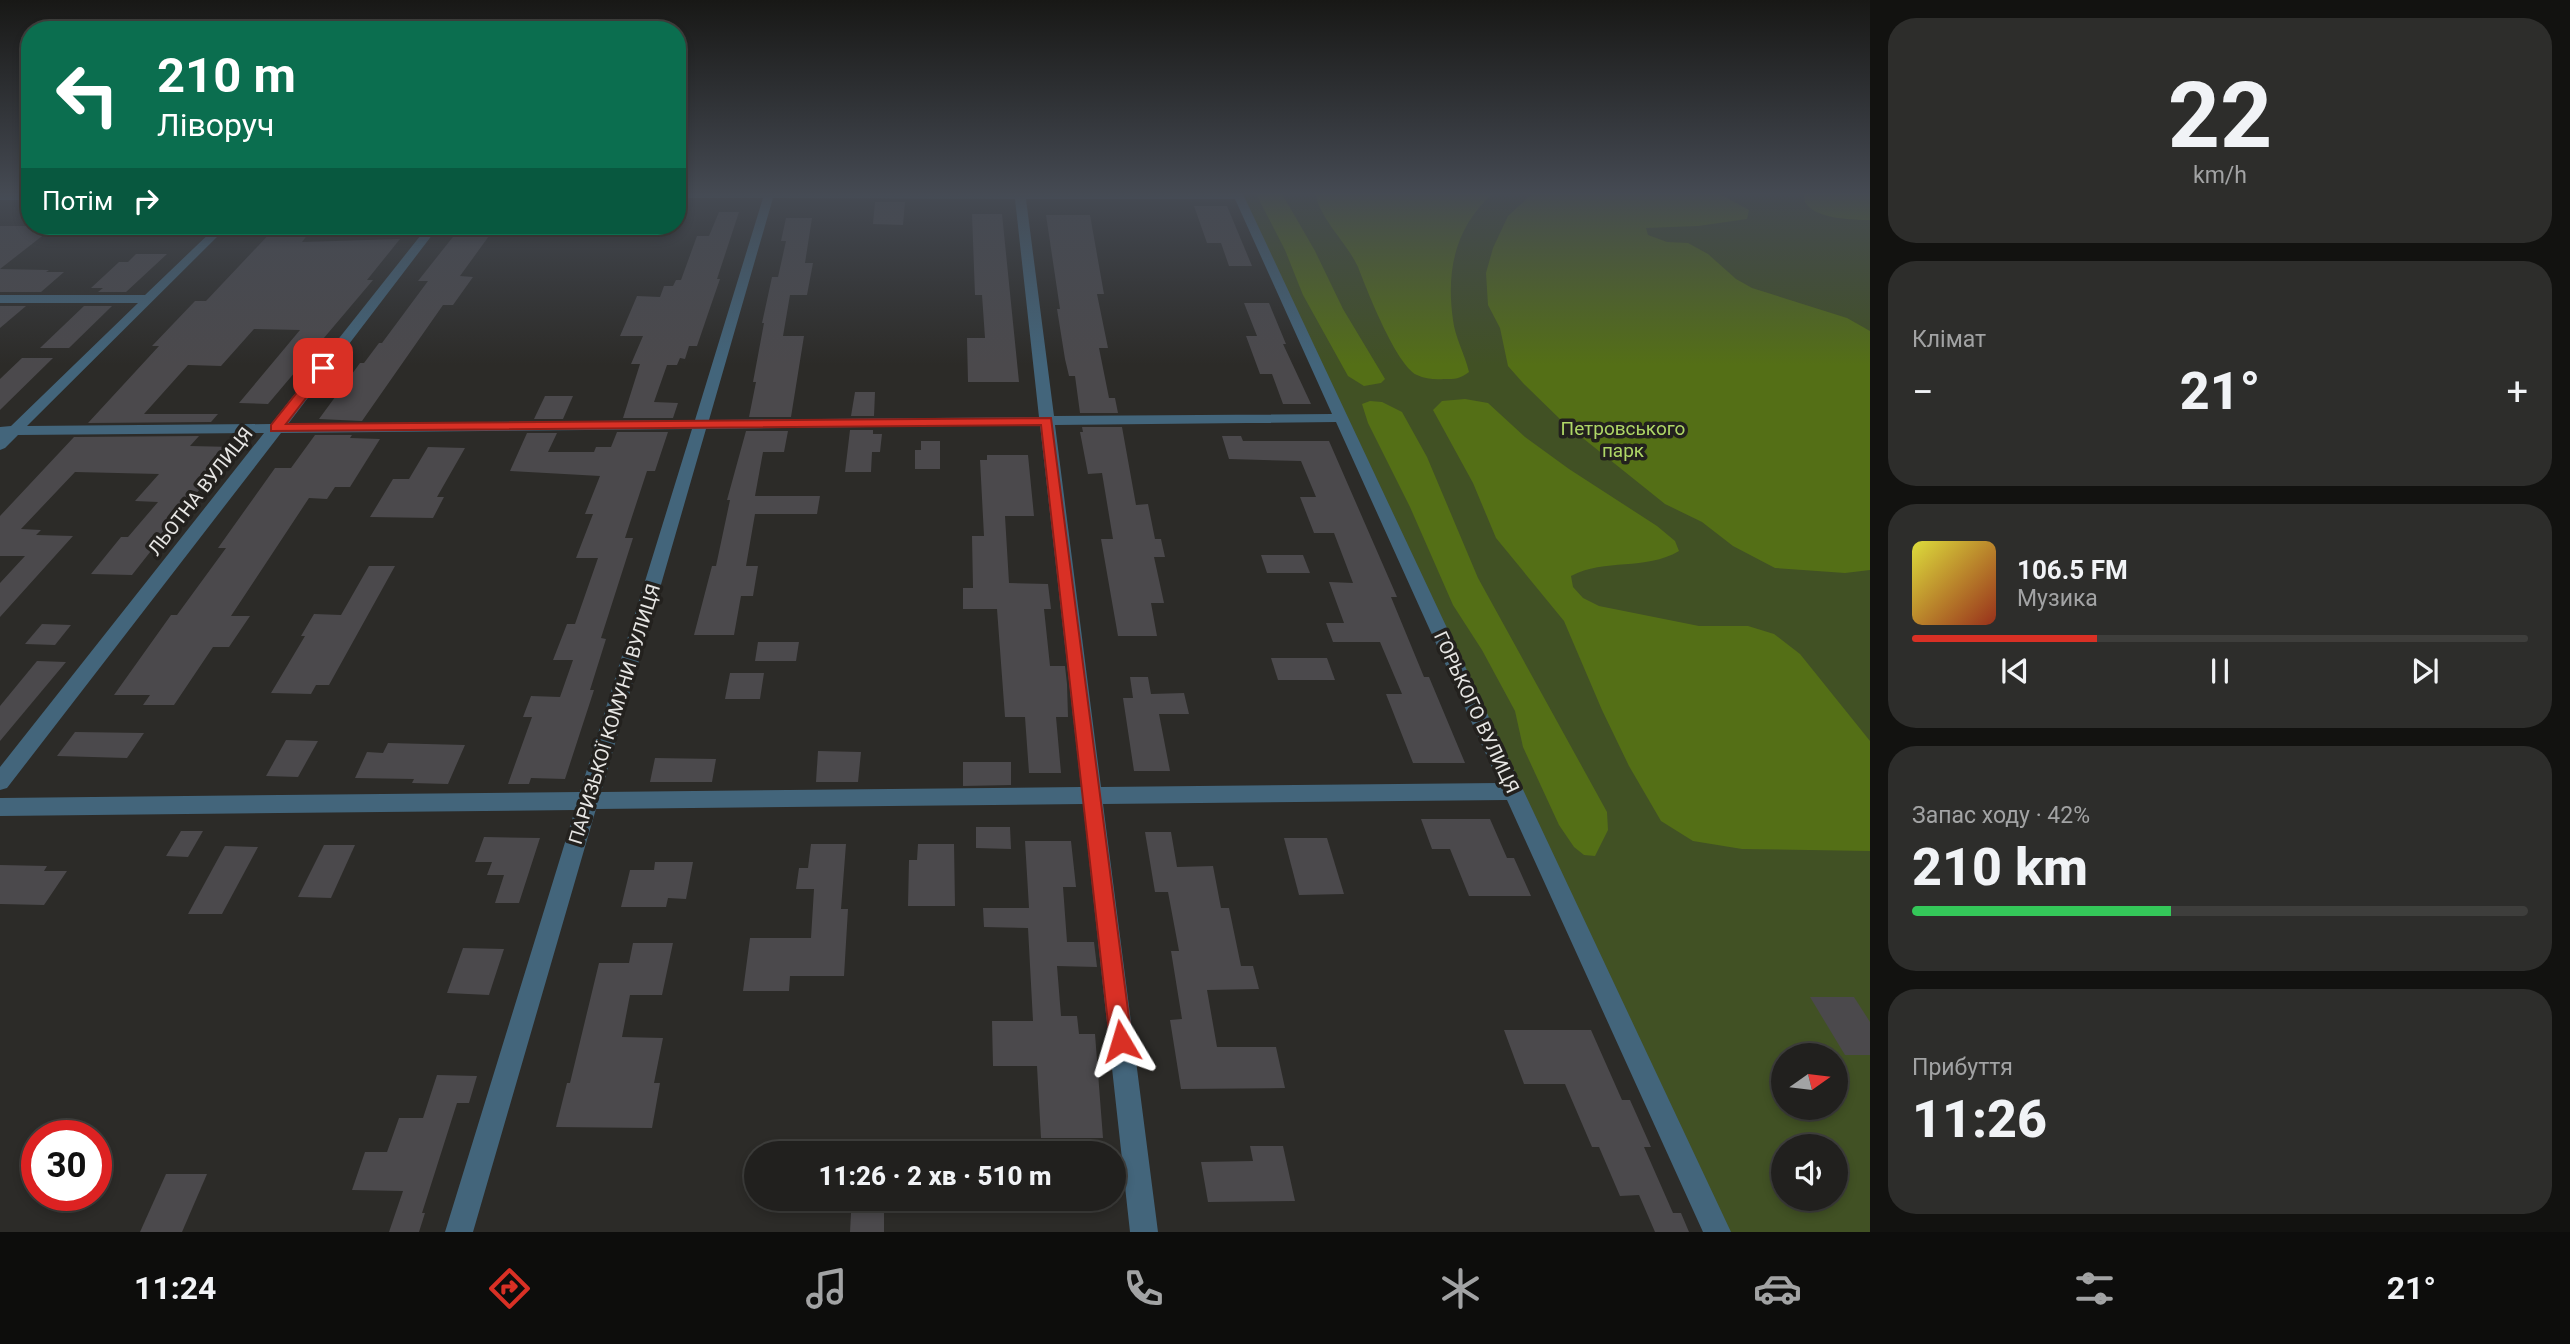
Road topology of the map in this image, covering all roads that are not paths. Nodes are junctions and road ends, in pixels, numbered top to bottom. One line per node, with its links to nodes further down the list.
1 (199, 249): 7 (street)
2 (415, 249): 11 (street, ЛЬОТНА ВУЛИЦЯ)
3 (753, 249): 10 (street, ПАРИЗЬКОЇ КОМУНИ ВУЛИЦЯ)
4 (1027, 249): 9 (street)
5 (1264, 249): 8 (street, ГОРЬКОГО ВУЛИЦЯ)
6 (0, 299): 7 (street)
7 (148, 299): 12 (street)
8 (1341, 418): 9 (street); 15 (street, ГОРЬКОГО ВУЛИЦЯ)
9 (1047, 421): 10 (street); 16 (street)
10 (701, 424): 11 (street); 17 (street, ПАРИЗЬКОЇ КОМУНИ ВУЛИЦЯ)
11 (276, 428): 12 (street); 14 (street, ЛЬОТНА ВУЛИЦЯ)
12 (7, 431): 13 (street)
13 (0, 445)
14 (0, 782)
15 (1514, 791): 16 (street); 21 (street, ГОРЬКОГО ВУЛИЦЯ)
16 (1092, 796): 17 (street); 20 (street)
17 (588, 801): 18 (street); 19 (street, ПАРИЗЬКОЇ КОМУНИ ВУЛИЦЯ)
18 (0, 807)
19 (459, 1232)
20 (1144, 1232)
21 (1717, 1232)

